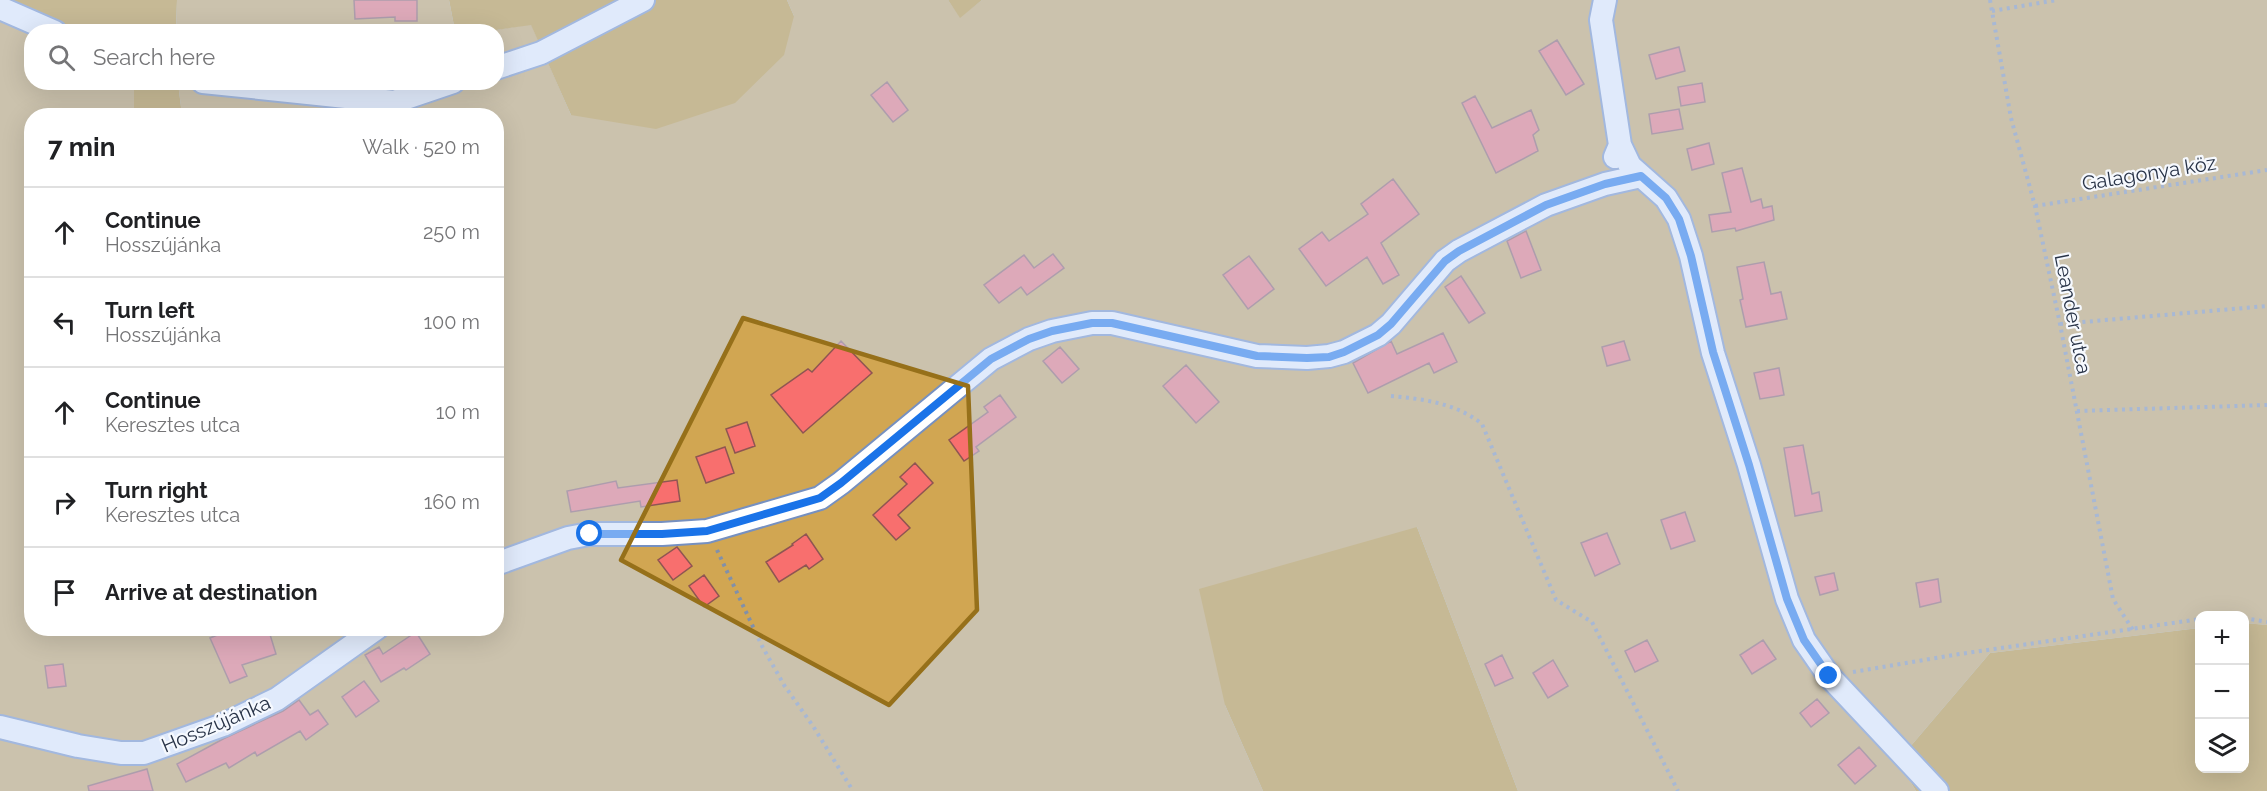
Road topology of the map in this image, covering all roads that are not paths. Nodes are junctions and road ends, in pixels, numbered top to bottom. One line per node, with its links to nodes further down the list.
1 (643, 0): 5 (street)
2 (1599, 7): 8 (street)
3 (0, 8): 4 (street)
4 (37, 24)
5 (504, 65)
6 (279, 90): 7 (street)
7 (429, 90)
8 (1620, 145): 9 (street); 10 (street)
9 (1641, 176): 10 (street); 14 (street)
10 (1605, 184): 11 (street)
11 (504, 561)
12 (366, 636): 13 (street, Hosszújánka)
13 (0, 727)
14 (1937, 791)

